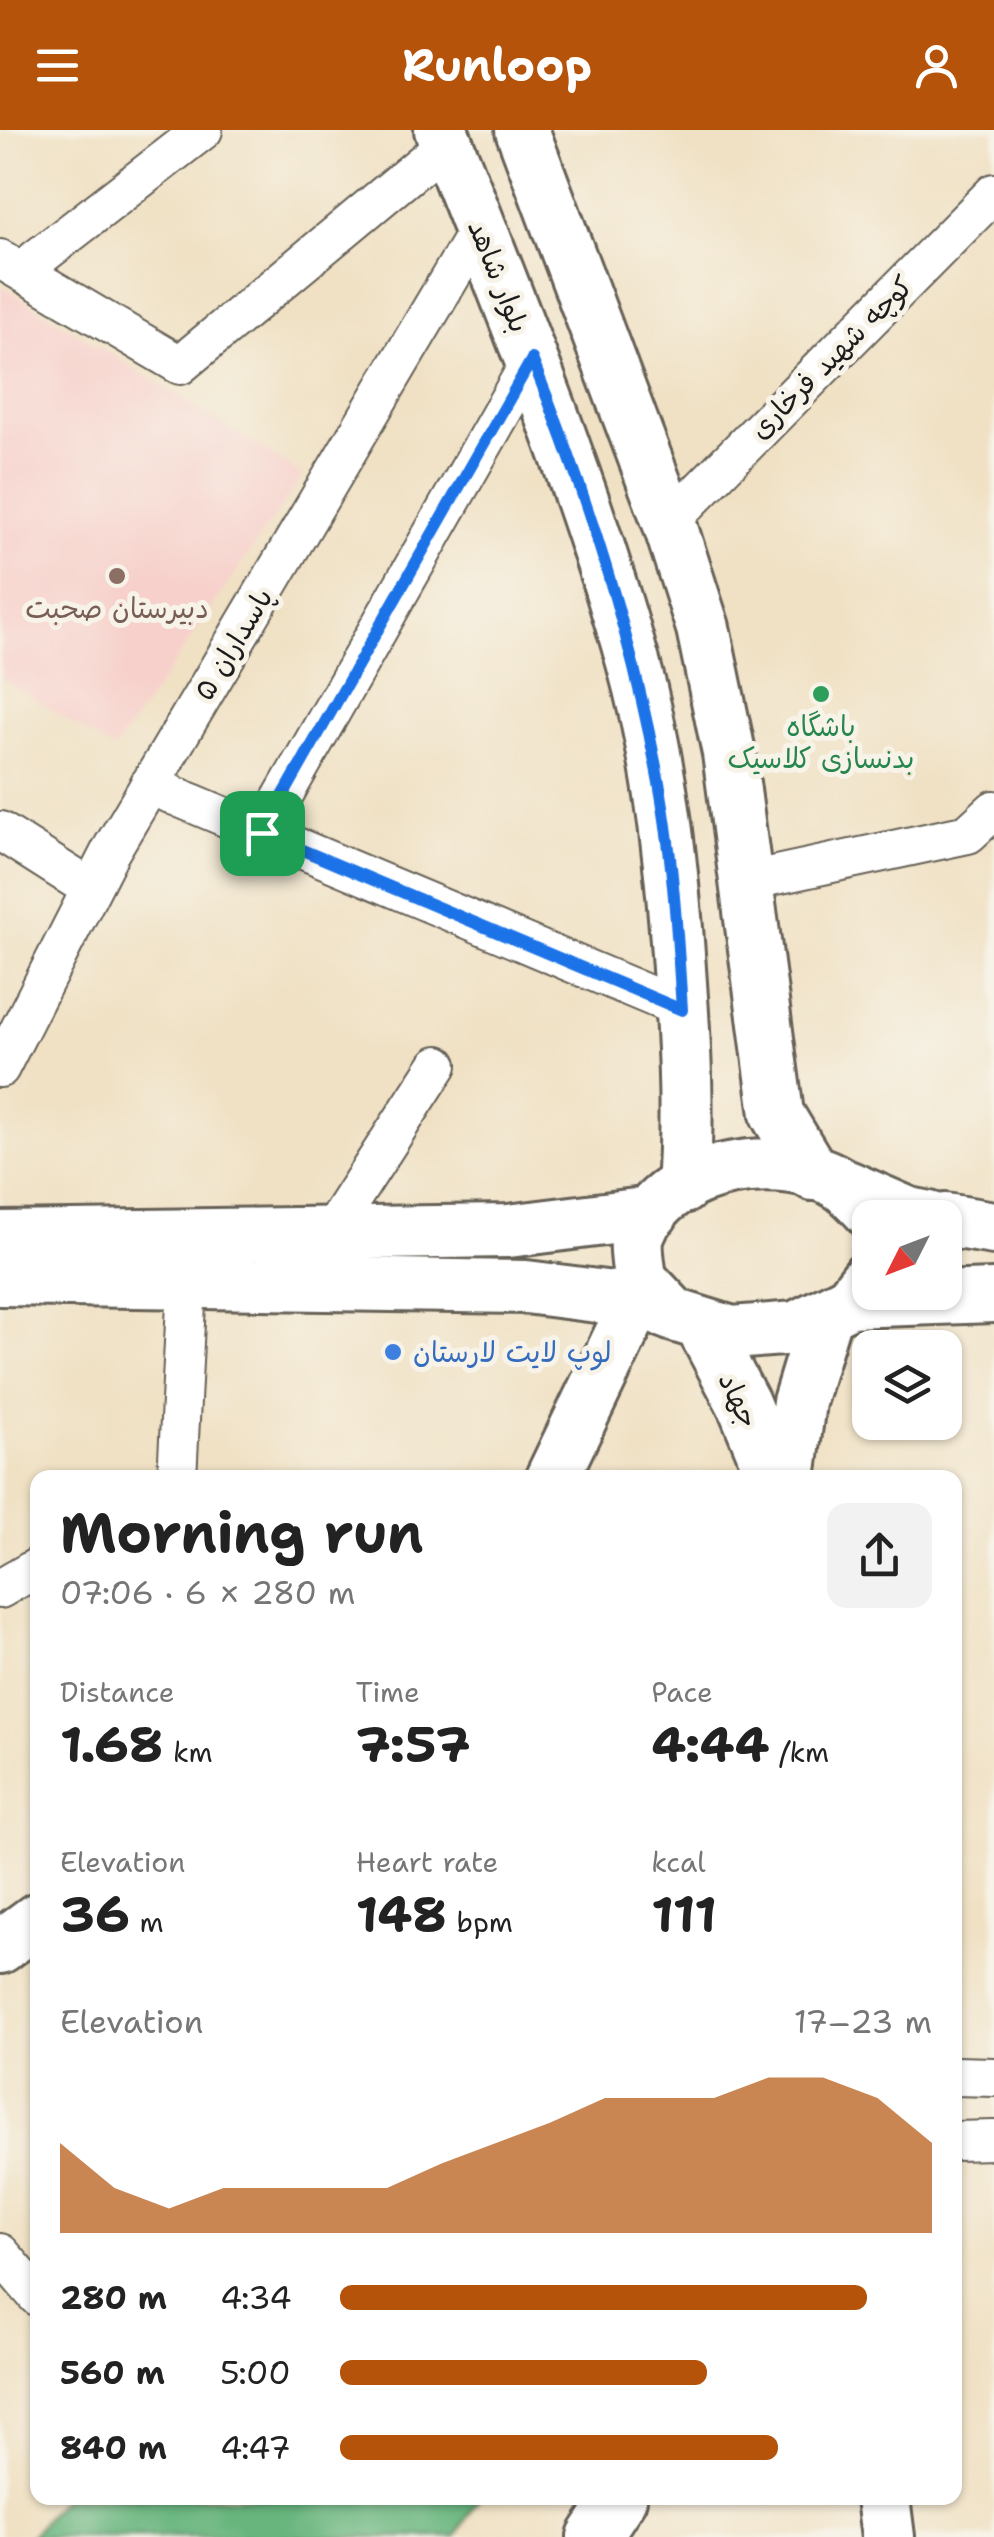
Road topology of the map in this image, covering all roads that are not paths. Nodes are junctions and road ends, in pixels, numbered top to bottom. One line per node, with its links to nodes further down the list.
1 (202, 130): 6 (street)
2 (522, 130): 8 (main road)
3 (444, 137): 5 (main road, بلوار شاهد); 6 (street)
4 (994, 194): 8 (street, کوچه شهید فرخاری)
5 (480, 227): 7 (main road, بلوار شاهد); 9 (street, پاسداران ۵)
6 (10, 265)
7 (532, 359): 12 (street); 15 (main road, بلوار شاهد)
8 (669, 522): 13 (main road)
9 (149, 786): 12 (street); 14 (street, پاسداران ۵)
10 (994, 810): 13 (street)
11 (0, 830): 14 (street)
12 (262, 833): 15 (street)
13 (748, 881): 18 (main road)
14 (91, 889): 17 (street, پاسداران ۵)
15 (682, 1010): 19 (main road, بلوار شاهد)
16 (438, 1065): 22 (street)
17 (0, 1068)
18 (844, 1192): 19 (main road)
19 (668, 1200): 22 (main road); 28 (main road, جهاد)
20 (962, 1223): 21 (main road)
21 (994, 1228)
22 (328, 1234): 23 (main road)
23 (0, 1238)
24 (0, 1280): 25 (main road)
25 (187, 1284): 28 (main road); 29 (street)
26 (994, 1296): 27 (main road)
27 (849, 1297): 28 (main road); 32 (main road, جهاد)
28 (671, 1313): 30 (main road); 31 (main road, جهاد)
29 (177, 1470)
30 (558, 1470)
31 (771, 1470)
32 (790, 1470)
33 (30, 1571): 34 (street)
34 (0, 1589)
35 (30, 1925): 36 (main road)
36 (0, 1947)
37 (962, 2076): 38 (street)
38 (994, 2076)
39 (994, 2140): 40 (street)
40 (962, 2141)
41 (0, 2253): 42 (street)
42 (30, 2288)
43 (884, 2505): 44 (main road)
44 (888, 2537)

